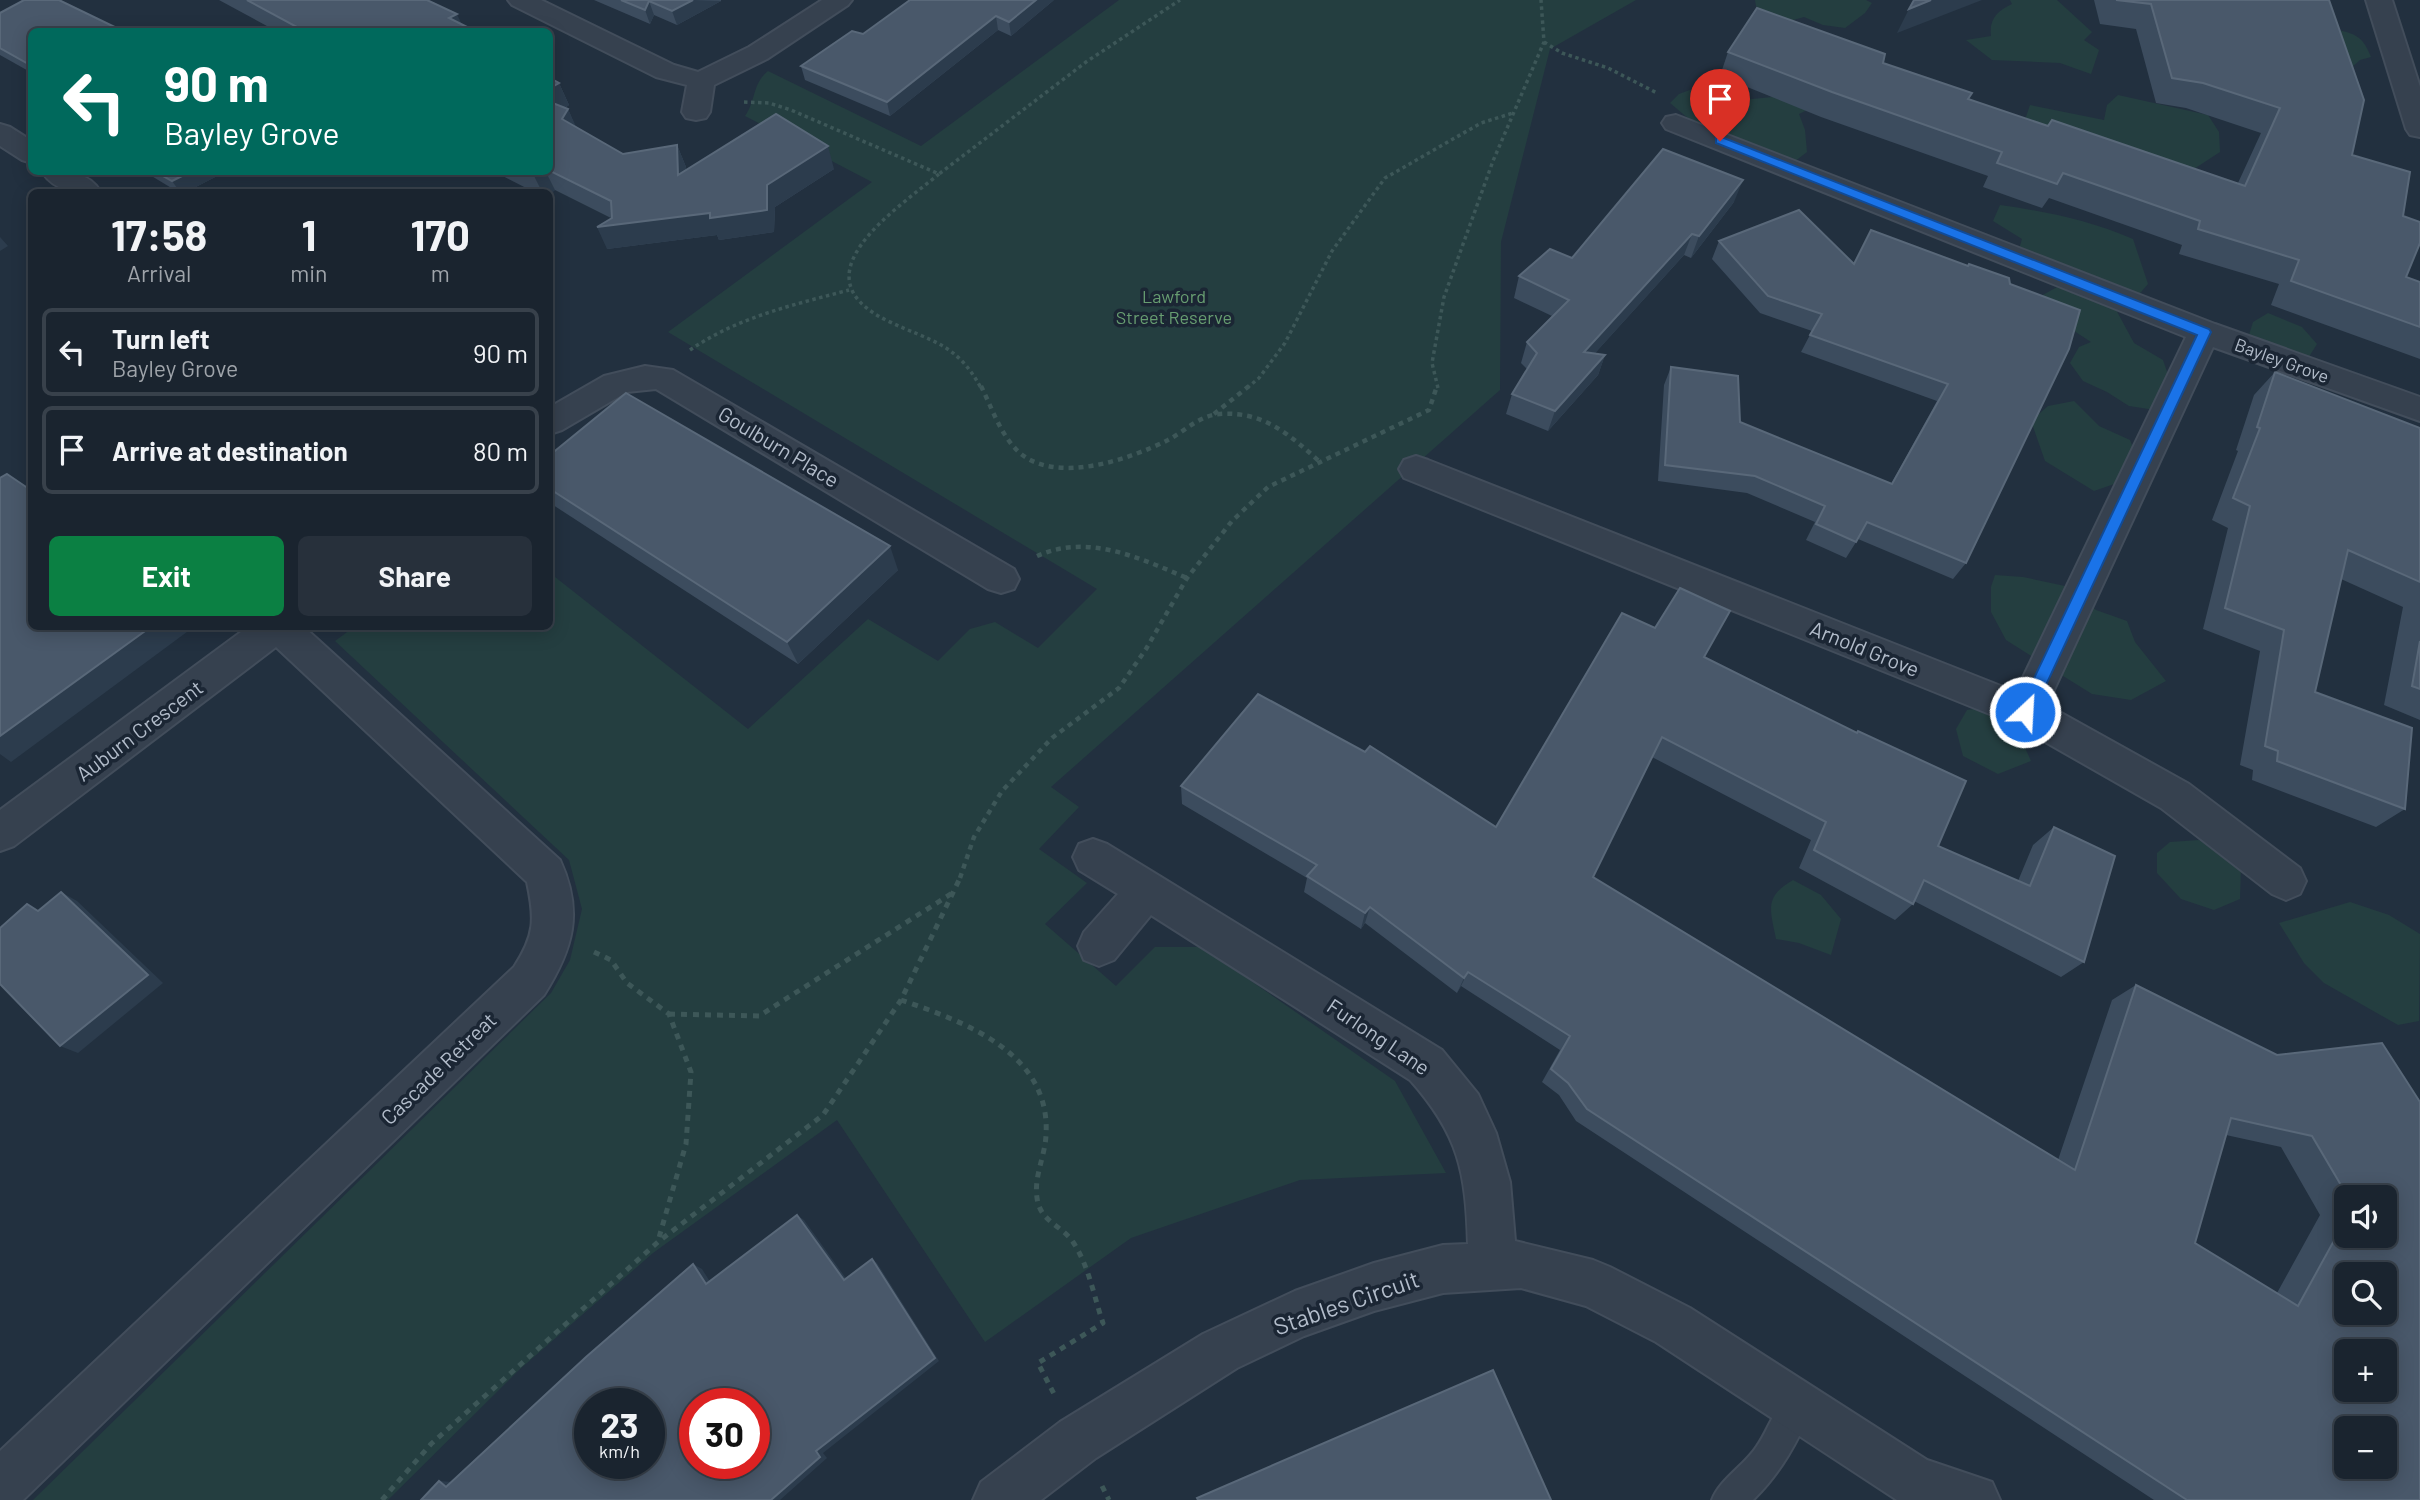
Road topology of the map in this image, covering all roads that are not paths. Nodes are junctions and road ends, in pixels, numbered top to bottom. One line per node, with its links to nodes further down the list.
1 (521, 0): 4 (street)
2 (838, 0): 4 (street)
3 (2379, 0): 7 (street)
4 (701, 81): 5 (street)
5 (696, 112)
6 (1676, 123): 12 (street, Bayley Grove)
7 (2420, 129)
8 (0, 134): 9 (street)
9 (28, 152)
10 (62, 175): 11 (street)
11 (82, 189)
12 (2204, 332): 13 (street, Bayley Grove); 19 (street)
13 (2420, 409)
14 (553, 420): 16 (street, Goulburn Place)
15 (1416, 470): 19 (street, Arnold Grove)
16 (1002, 579)
17 (273, 630): 20 (street, Auburn Crescent)
18 (282, 630): 27 (street, Cascade Retreat)
19 (2025, 712): 22 (street, Arnold Grove)
20 (0, 833)
21 (1093, 857): 23 (street, Furlong Lane)
22 (2286, 881)
23 (1147, 890): 24 (street); 25 (street, Furlong Lane)
24 (1100, 946)
25 (1492, 1266): 26 (street, Stables Circuit); 28 (street, Stables Circuit)
26 (1797, 1406): 29 (lane); 30 (street, Stables Circuit)
27 (0, 1486)
28 (999, 1500)
29 (1728, 1500)
30 (1974, 1500)

